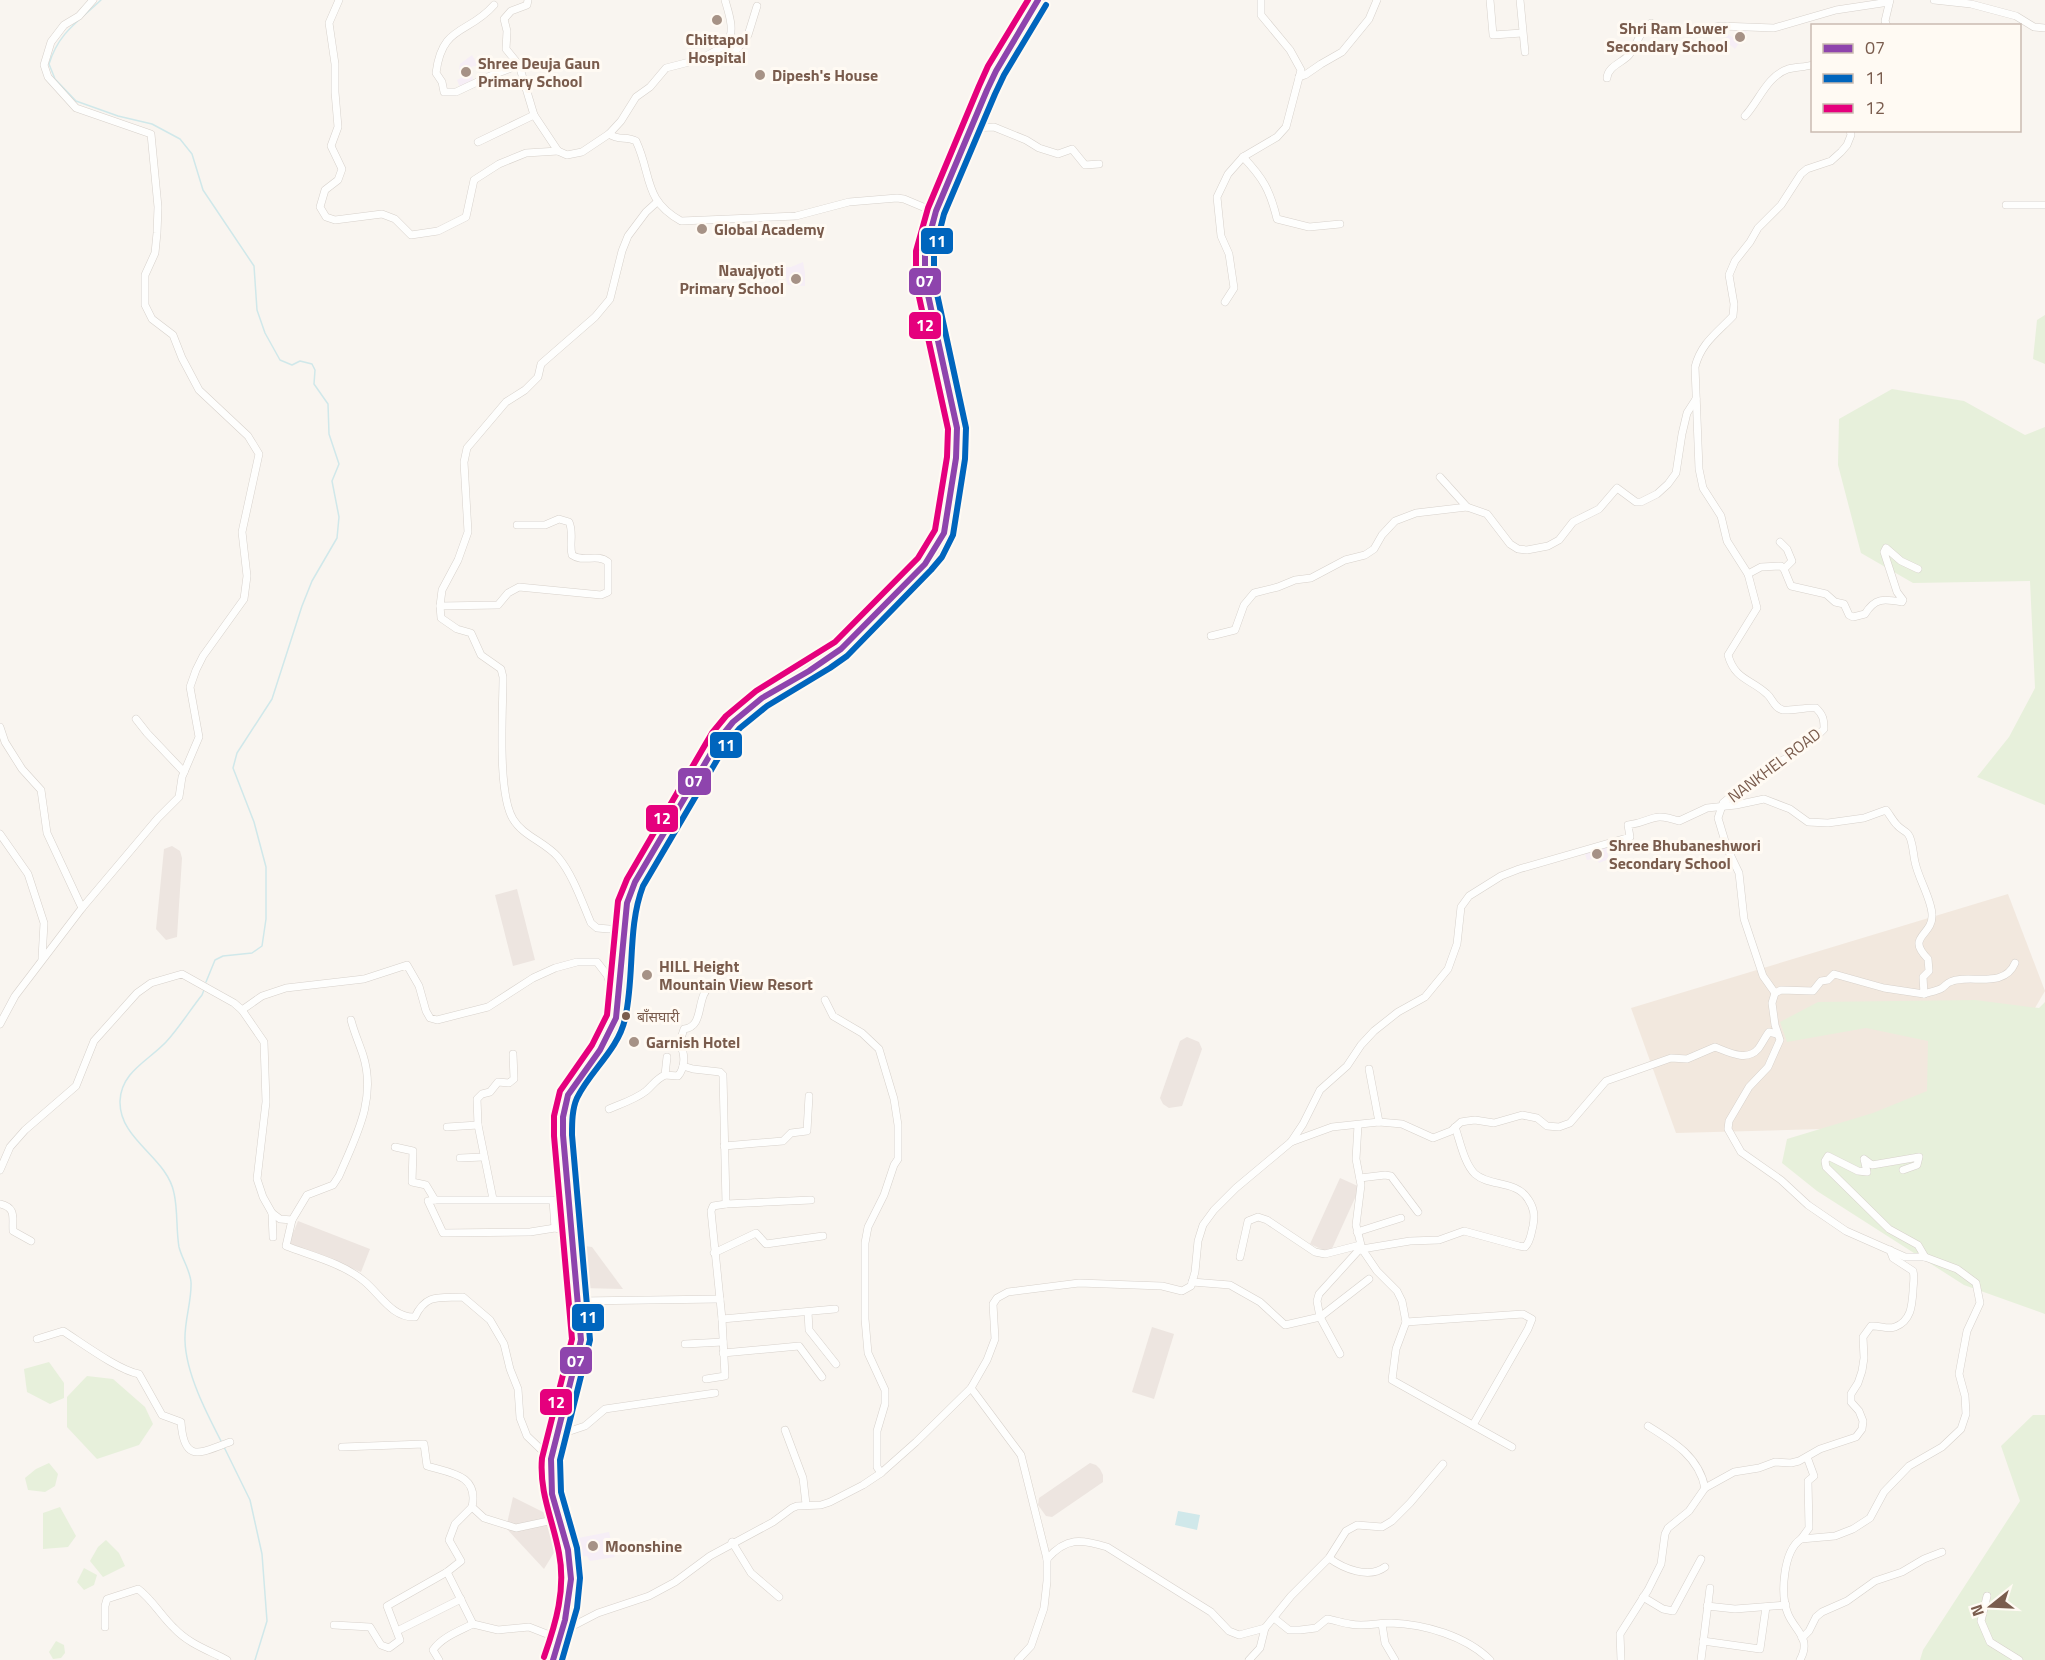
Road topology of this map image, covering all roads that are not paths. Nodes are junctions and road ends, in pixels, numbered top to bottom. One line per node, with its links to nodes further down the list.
1 (93, 0): 50 (street)
2 (339, 0): 29 (street)
3 (528, 0): 19 (street)
4 (725, 0): 18 (street)
5 (1261, 0): 21 (street)
6 (1377, 0): 21 (street)
7 (1490, 0): 16 (street)
8 (1520, 0): 16 (street)
9 (1934, 0): 15 (street)
10 (1889, 1): 14 (street); 22 (street)
11 (1035, 2): 25 (highway)
12 (494, 5): 19 (street)
13 (757, 6): 18 (street)
14 (1886, 24)
15 (2045, 28)
16 (1522, 33): 17 (street)
17 (1525, 52)
18 (700, 59): 27 (street)
19 (519, 65): 23 (street)
20 (1811, 65): 24 (street)
21 (1299, 77): 30 (street)
22 (1607, 78)
23 (534, 115): 28 (street); 29 (street)
24 (1745, 116)
25 (970, 128): 31 (street); 35 (highway)
26 (1850, 132): 38 (street, NANKHEL ROAD)
27 (609, 134): 29 (street); 32 (street)
28 (478, 142)
29 (558, 151)
30 (1244, 157): 36 (street); 37 (street)
31 (1099, 164)
32 (657, 202): 35 (street); 46 (street)
33 (2006, 205): 34 (street)
34 (2045, 205)
35 (935, 212): 61 (highway)
36 (1340, 224)
37 (1225, 302)
38 (1696, 399): 40 (street); 45 (street, NANKHEL ROAD)
39 (1440, 477): 40 (street)
40 (1467, 507): 47 (street)
41 (516, 525): 46 (street)
42 (1780, 542): 43 (street)
43 (1784, 569): 44 (street); 45 (street)
44 (1918, 569)
45 (1748, 574): 51 (street, NANKHEL ROAD)
46 (440, 606): 54 (street)
47 (1211, 636)
48 (136, 719): 50 (street)
49 (0, 727): 53 (street)
50 (184, 772): 53 (street)
51 (1720, 807): 58 (street, NANKHEL ROAD); 59 (street); 78 (street)
52 (0, 834): 55 (street)
53 (82, 908): 55 (street)
54 (609, 929)
55 (42, 958): 64 (street)
56 (2015, 963): 59 (street)
57 (712, 984): 68 (street)
58 (1775, 993): 59 (street); 65 (street, NANKHEL ROAD)
59 (1924, 994)
60 (825, 1000): 135 (street)
61 (618, 1005): 62 (street); 100 (highway)
62 (242, 1010): 83 (street); 92 (street)
63 (351, 1020): 94 (street)
64 (0, 1024)
65 (1777, 1034): 77 (street); 102 (street, NANKHEL ROAD)
66 (513, 1054): 74 (street)
67 (667, 1057): 70 (street)
68 (683, 1065): 70 (street); 79 (street)
69 (1368, 1069): 73 (street)
70 (665, 1075): 72 (street)
71 (809, 1096): 79 (street)
72 (609, 1109)
73 (1379, 1122): 75 (street); 77 (street)
74 (478, 1125): 76 (street); 81 (street)
75 (1358, 1125): 78 (street); 85 (street)
76 (447, 1127)
77 (1455, 1127): 101 (street)
78 (1291, 1142): 107 (street)
79 (724, 1146): 90 (street)
80 (395, 1147): 87 (street)
81 (483, 1157): 82 (street); 86 (street)
82 (460, 1158)
83 (0, 1170)
84 (1903, 1170): 105 (street)
85 (1360, 1178): 91 (street); 96 (street)
86 (493, 1199): 87 (street); 95 (street)
87 (435, 1200): 95 (street)
88 (811, 1200): 90 (street)
89 (0, 1204): 99 (street)
90 (726, 1204): 103 (street)
91 (1418, 1212)
92 (272, 1213): 94 (street); 98 (street)
93 (1401, 1218): 96 (street)
94 (292, 1220): 133 (street)
95 (555, 1228): 100 (street)
96 (1357, 1232): 101 (street)
97 (823, 1236): 103 (street)
98 (273, 1237)
99 (31, 1241)
100 (574, 1242): 109 (highway)
101 (1361, 1247): 104 (street); 112 (street); 114 (street)
102 (1890, 1250): 105 (street, NANKHEL ROAD); 132 (street)
103 (714, 1252): 108 (street)
104 (1240, 1257)
105 (1925, 1257): 140 (street, NANKHEL ROAD)
106 (1369, 1279): 112 (street)
107 (1192, 1282): 112 (street); 123 (street)
108 (720, 1299): 109 (street); 113 (street)
109 (579, 1301): 128 (highway)
110 (835, 1310): 111 (street)
111 (808, 1312): 113 (street); 120 (street)
112 (1320, 1317): 119 (street)
113 (722, 1319): 116 (street)
114 (1406, 1322): 125 (street); 125 (street)
115 (37, 1339): 129 (street)
116 (723, 1342): 117 (street); 118 (street)
117 (685, 1344)
118 (723, 1353): 121 (street); 122 (street)
119 (1340, 1354)
120 (836, 1364)
121 (822, 1377)
122 (706, 1379)
123 (971, 1388): 135 (street); 144 (street)
124 (715, 1392): 128 (street)
125 (1473, 1425): 131 (street)
126 (1648, 1426): 136 (street)
127 (785, 1430): 137 (street)
128 (558, 1435): 133 (highway)
129 (230, 1442)
130 (342, 1447): 138 (street)
131 (1512, 1447)
132 (1807, 1457): 136 (street); 140 (street)
133 (551, 1459): 139 (highway)
134 (1443, 1464): 143 (street)
135 (881, 1473): 137 (street)
136 (1705, 1488): 151 (street)
137 (806, 1504): 141 (street)
138 (472, 1507): 139 (street); 147 (street)
139 (558, 1519): 157 (highway)
140 (1801, 1539): 153 (street)
141 (732, 1542): 150 (street); 157 (street)
142 (1942, 1551): 164 (street)
143 (1329, 1558): 146 (street); 156 (street)
144 (1047, 1559): 162 (street); 169 (street)
145 (1701, 1560): 151 (street)
146 (1385, 1567)
147 (447, 1572): 152 (street); 163 (street)
148 (1710, 1588): 154 (street)
149 (1987, 1596): 176 (street)
150 (779, 1597)
151 (1643, 1597): 173 (street)
152 (461, 1599): 158 (street); 163 (street)
153 (1786, 1605): 155 (street); 164 (street)
154 (1707, 1606): 155 (street); 165 (street)
155 (1766, 1606): 165 (street)
156 (1274, 1618): 159 (street); 162 (street)
157 (566, 1623): 158 (street); 168 (highway)
158 (473, 1624): 167 (street)
159 (1382, 1624): 171 (street); 172 (street)
160 (334, 1625): 163 (street)
161 (105, 1627): 166 (street)
162 (1265, 1628): 170 (street)
163 (397, 1631)
164 (1802, 1638): 175 (street)
165 (1703, 1641): 174 (street)
166 (227, 1660)
167 (439, 1660)
168 (553, 1660)
169 (1018, 1660)
170 (1248, 1660)
171 (1395, 1660)
172 (1490, 1660)
173 (1621, 1660)
174 (1701, 1660)
175 (1800, 1660)
176 (2019, 1660)

